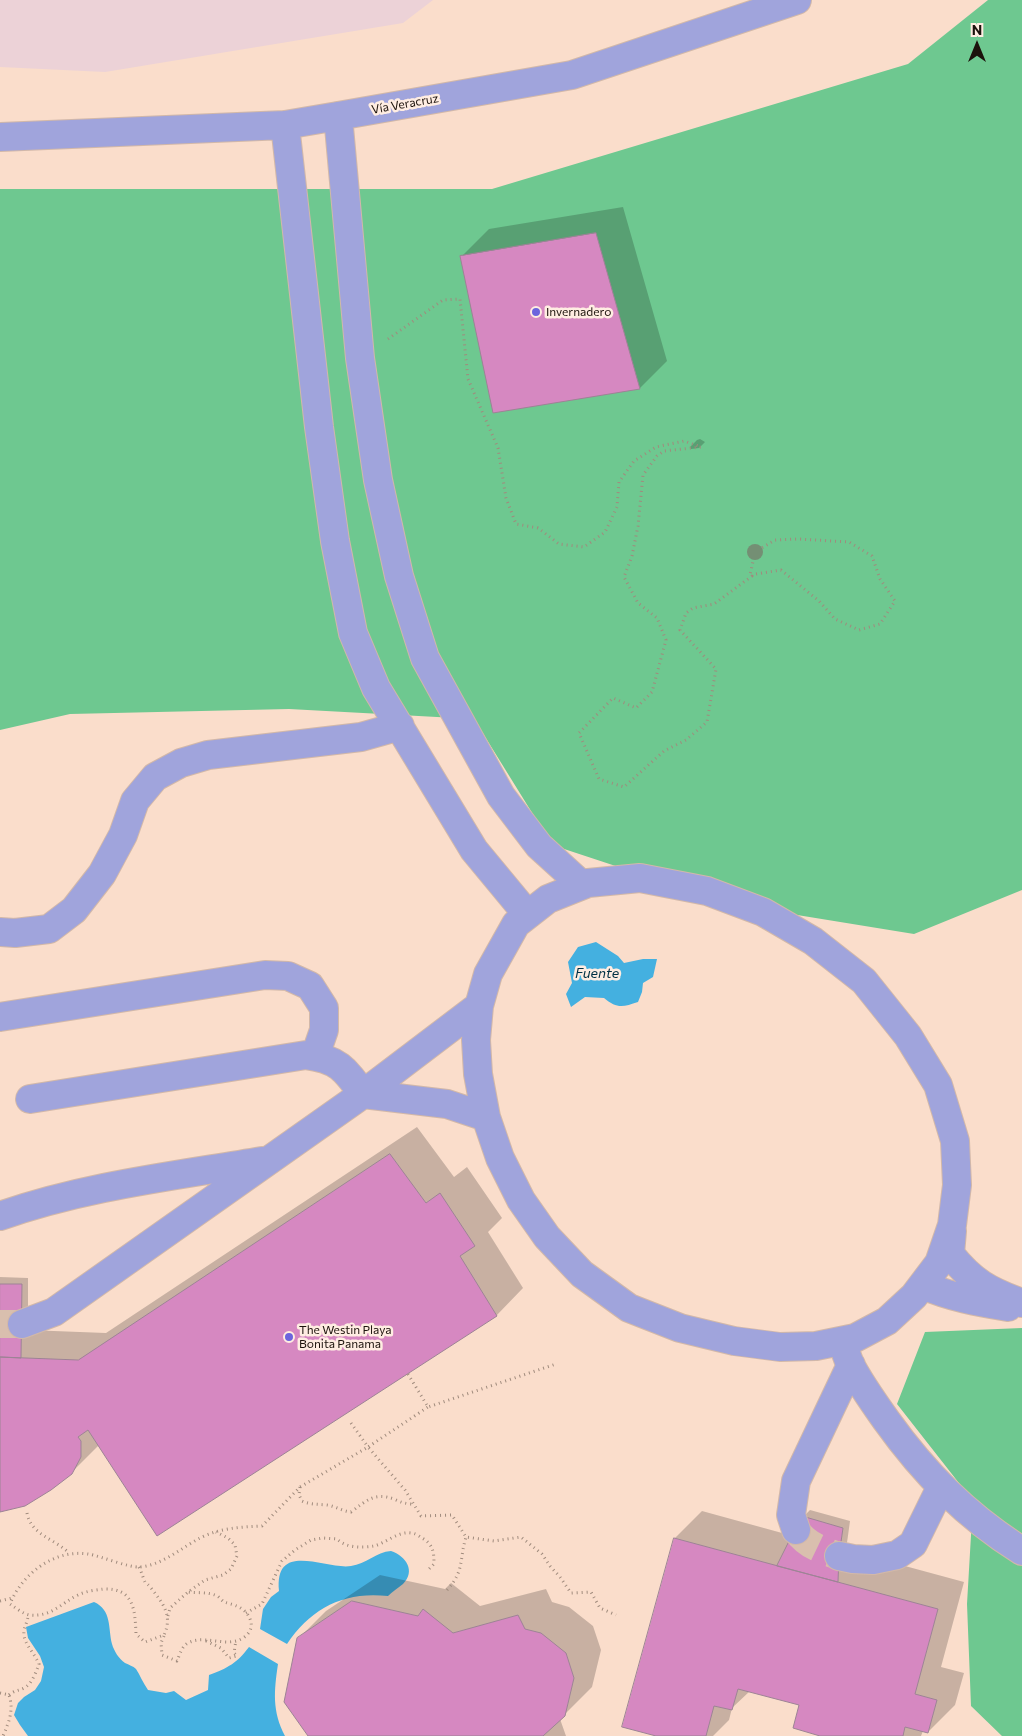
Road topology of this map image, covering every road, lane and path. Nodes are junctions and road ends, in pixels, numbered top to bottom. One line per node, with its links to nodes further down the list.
1 (797, 0): 2 (street, Vía Veracruz)
2 (338, 116): 3 (street, Vía Veracruz); 5 (street)
3 (285, 125): 4 (street, Vía Veracruz); 7 (street)
4 (0, 137)
5 (360, 358): 6 (path); 8 (street)
6 (752, 576): 6 (path)
7 (400, 726): 9 (street); 10 (street)
8 (582, 885): 9 (street); 18 (street)
9 (527, 914): 11 (street)
10 (0, 932)
11 (479, 1006): 14 (street); 16 (street)
12 (0, 1018): 13 (street)
13 (315, 1056): 14 (street); 15 (street)
14 (363, 1094): 16 (street); 17 (street)
15 (30, 1100)
16 (486, 1117): 23 (street)
17 (269, 1160): 19 (street); 22 (street)
18 (954, 1210): 20 (street); 21 (street)
19 (0, 1216)
20 (923, 1284): 21 (street); 23 (street)
21 (1022, 1304)
22 (22, 1324)
23 (846, 1353): 30 (street); 33 (street)
24 (556, 1364): 26 (path)
25 (408, 1374): 26 (path)
26 (428, 1407): 28 (path)
27 (351, 1424): 28 (path)
28 (368, 1447): 29 (path); 31 (path)
29 (300, 1487): 31 (path); 34 (path)
30 (941, 1487): 36 (street); 38 (street)
31 (414, 1505): 35 (path)
32 (27, 1513): 37 (path)
33 (796, 1530)
34 (216, 1532): 39 (path); 42 (path)
35 (466, 1537): 41 (path); 47 (path)
36 (1022, 1551)
37 (69, 1553): 39 (path); 43 (path)
38 (840, 1556)
39 (138, 1568): 48 (path)
40 (427, 1570): 45 (path)
41 (447, 1590)
42 (188, 1592): 45 (path); 48 (path)
43 (12, 1598): 44 (path); 46 (path)
44 (0, 1601)
45 (246, 1613): 51 (path)
46 (28, 1615): 49 (path); 53 (path)
47 (616, 1615)
48 (168, 1617): 49 (path)
49 (164, 1635): 50 (path)
50 (203, 1640): 51 (path); 51 (path)
51 (236, 1640)
52 (0, 1693): 53 (path)
53 (9, 1695): 55 (path)
54 (0, 1731): 55 (path)
55 (3, 1735)

